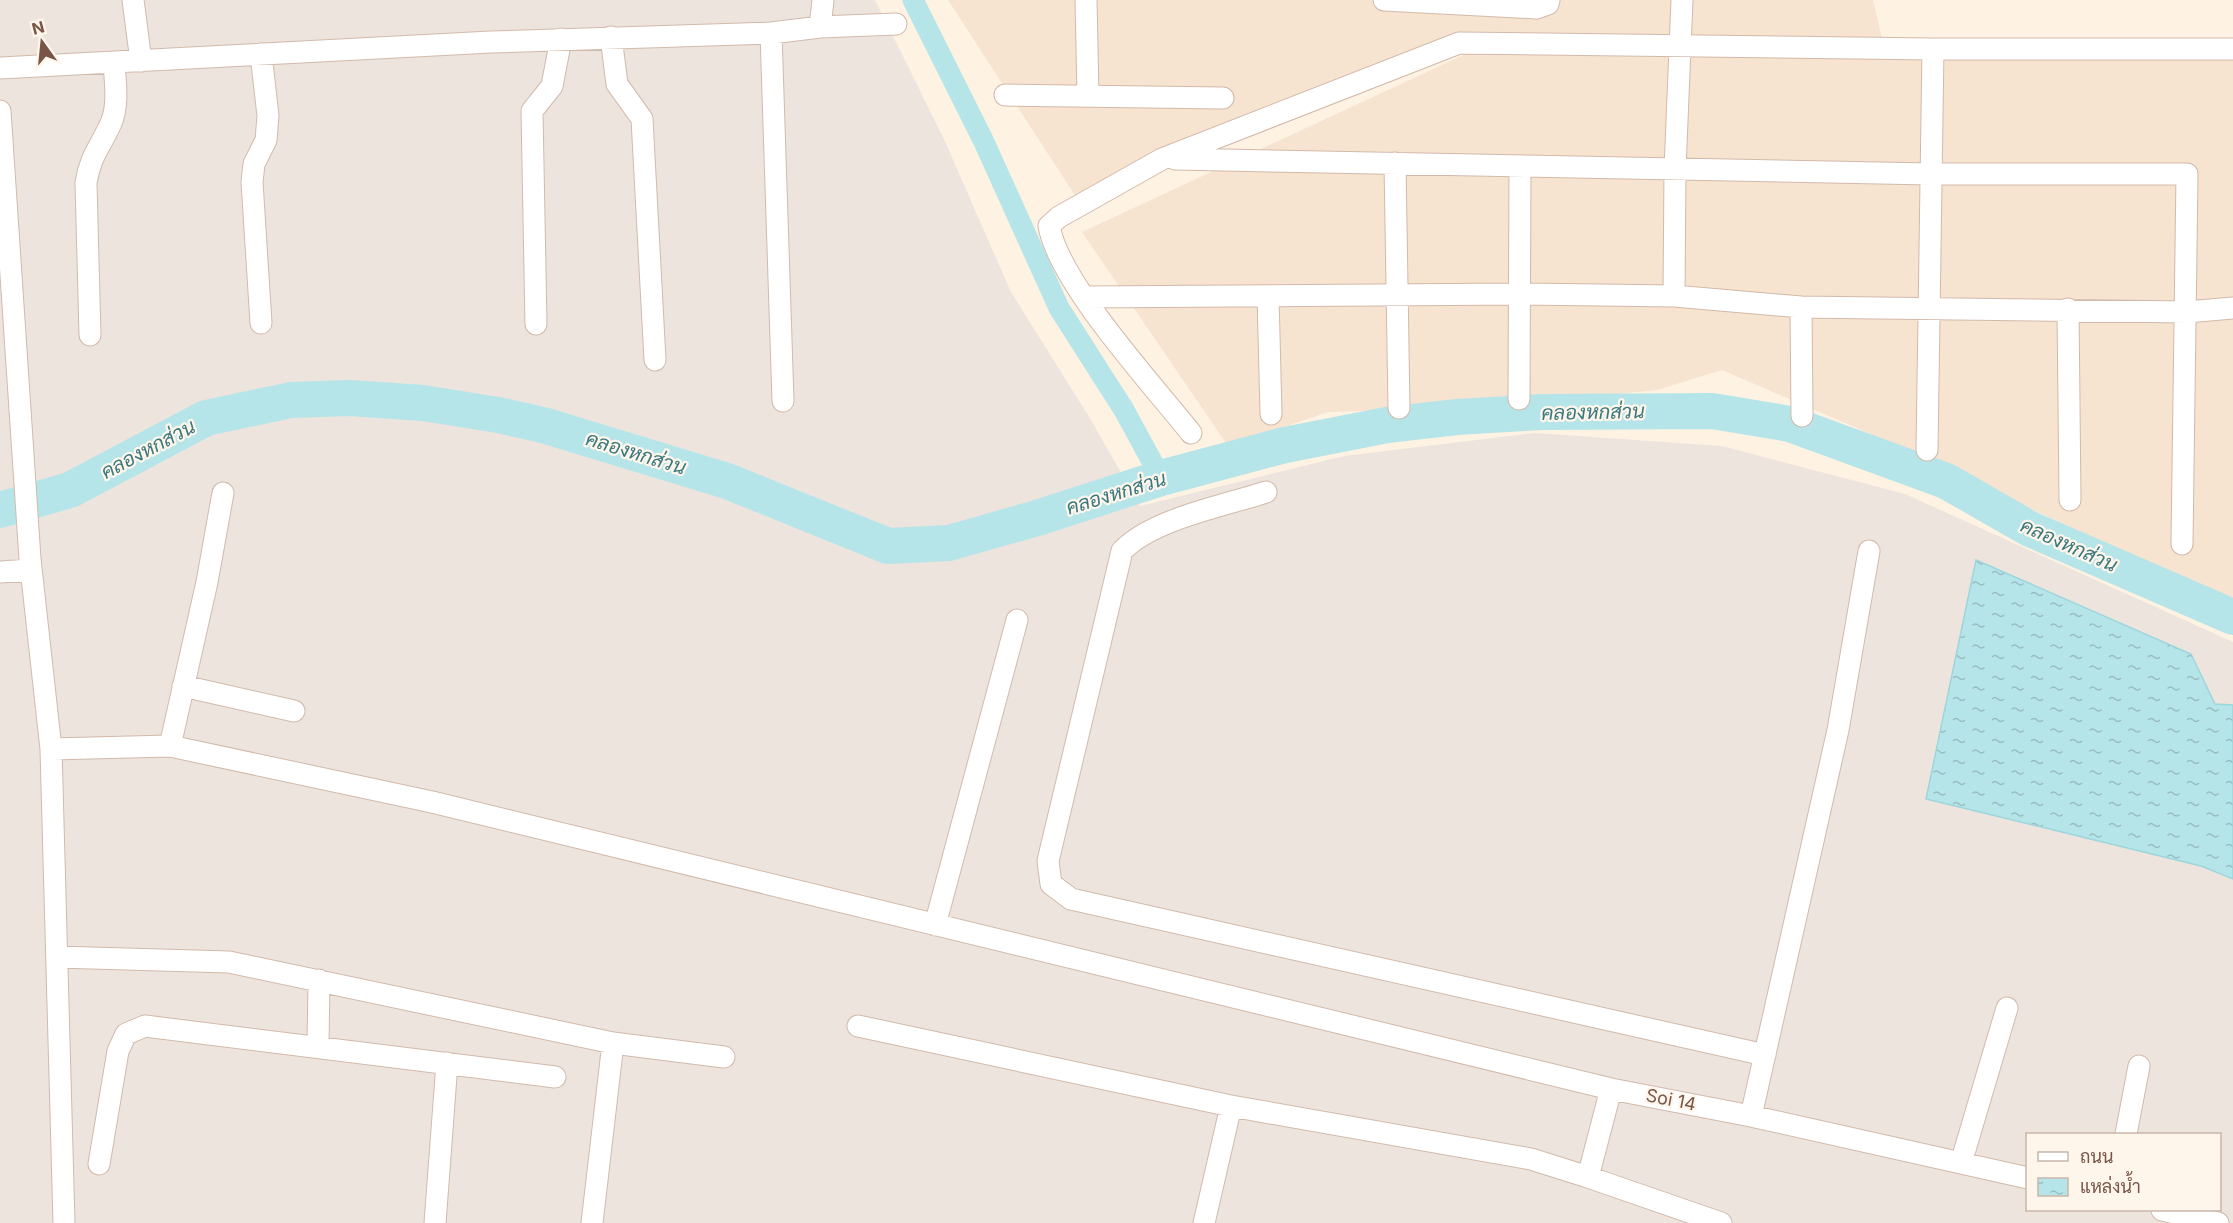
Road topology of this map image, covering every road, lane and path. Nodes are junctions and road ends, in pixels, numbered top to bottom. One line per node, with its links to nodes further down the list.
1 (133, 0): 17 (street)
2 (823, 0): 9 (street)
3 (1086, 0): 21 (street)
4 (1384, 0): 7 (street)
5 (1549, 0): 7 (street)
6 (1682, 0): 13 (street)
7 (1416, 1)
8 (896, 24): 9 (street)
9 (820, 27): 10 (street)
10 (771, 33): 11 (street); 45 (street)
11 (612, 37): 12 (street); 43 (street)
12 (561, 39): 16 (street); 41 (street)
13 (1681, 47): 14 (street); 24 (street); 27 (street)
14 (1933, 49): 15 (street); 28 (street)
15 (2233, 49)
16 (261, 54): 17 (street); 40 (street)
17 (141, 61): 18 (street)
18 (114, 62): 19 (street); 42 (street)
19 (0, 68)
20 (1005, 95): 21 (street)
21 (1088, 96): 22 (street)
22 (1223, 98)
23 (0, 111): 29 (street)
24 (1162, 159): 25 (street); 34 (street)
25 (1395, 163): 26 (street); 31 (street)
26 (1520, 166): 27 (street); 30 (street)
27 (1675, 169): 28 (street); 33 (street)
28 (1930, 174): 37 (street); 39 (street)
29 (5, 269): 56 (street)
30 (1520, 294): 31 (street); 33 (street); 44 (street)
31 (1397, 295): 32 (street); 46 (street)
32 (1268, 296): 34 (street); 47 (street)
33 (1674, 296): 35 (street)
34 (1084, 297): 49 (street)
35 (1801, 307): 37 (street); 48 (street)
36 (2233, 308): 39 (street)
37 (1930, 309): 38 (street); 50 (street)
38 (2068, 309): 39 (street); 53 (street)
39 (2187, 312): 54 (street)
40 (261, 323)
41 (536, 324)
42 (90, 335)
43 (654, 360)
44 (1519, 399)
45 (783, 401)
46 (1399, 408)
47 (1271, 414)
48 (1802, 416)
49 (1191, 433)
50 (1927, 450)
51 (1266, 492): 70 (street)
52 (223, 493): 59 (street)
53 (2070, 500)
54 (2182, 544)
55 (1869, 551): 70 (street)
56 (30, 564): 57 (street); 62 (street)
57 (0, 572)
58 (1017, 620): 63 (street)
59 (183, 686): 60 (street); 61 (street)
60 (294, 711)
61 (170, 746): 62 (street, Soi 14); 63 (street, Soi 14)
62 (51, 749): 64 (street)
63 (935, 925): 75 (street, Soi 14)
64 (57, 957): 65 (street); 84 (street)
65 (319, 981): 68 (street); 69 (street)
66 (2007, 1008): 79 (street)
67 (858, 1026): 76 (street)
68 (613, 1043): 71 (street); 86 (street)
69 (318, 1046): 72 (street); 80 (street)
70 (1765, 1055): 77 (street)
71 (724, 1057)
72 (447, 1063): 74 (street); 85 (street)
73 (2139, 1066): 78 (street)
74 (555, 1077)
75 (1611, 1089): 77 (street, Soi 14); 81 (street)
76 (1231, 1106): 81 (street); 87 (street)
77 (1751, 1116): 79 (street, Soi 14)
78 (2126, 1133)
79 (1961, 1163): 82 (street, Soi 14)
80 (99, 1164)
81 (1588, 1177): 88 (street)
82 (2026, 1178)
83 (2170, 1211): 89 (street)
84 (64, 1223)
85 (435, 1223)
86 (592, 1223)
87 (1204, 1223)
88 (1721, 1223)
89 (2218, 1223)

